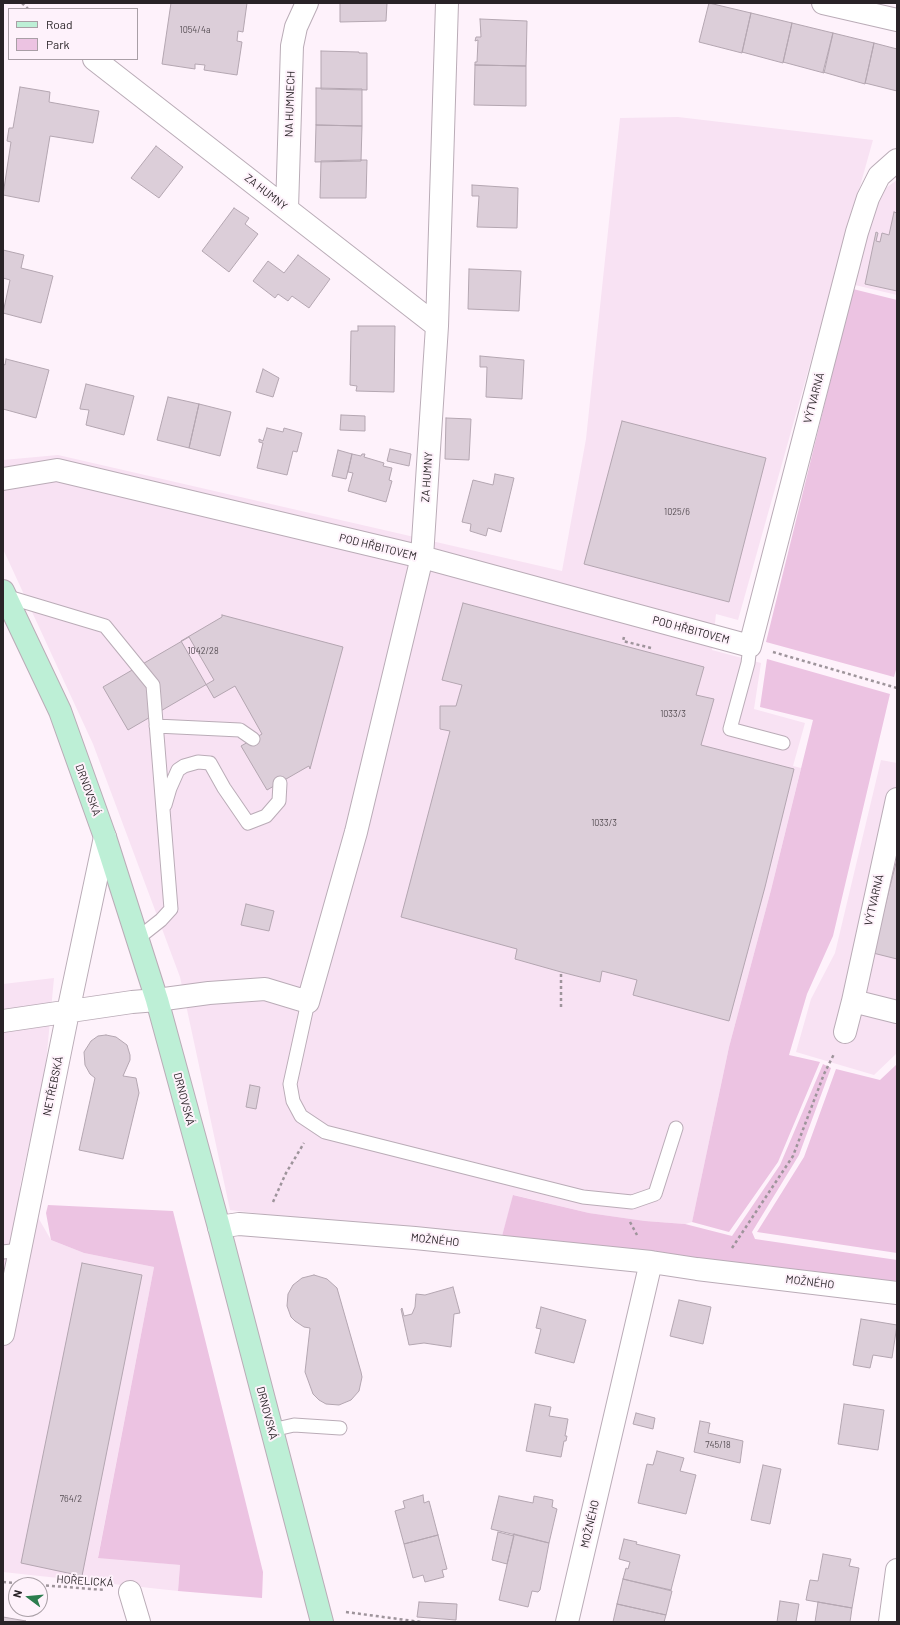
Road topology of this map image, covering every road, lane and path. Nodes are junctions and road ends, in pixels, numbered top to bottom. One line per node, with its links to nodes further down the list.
1 (307, 3): 7 (street, NA HUMNECH)
2 (447, 3): 8 (street, ZA HUMNY)
3 (823, 3): 4 (street)
4 (897, 20)
5 (95, 60): 7 (street, ZA HUMNY)
6 (897, 160): 12 (street, VÝTVARNÁ)
7 (287, 209): 8 (street, ZA HUMNY)
8 (437, 326): 10 (street, ZA HUMNY)
9 (3, 479): 10 (street, POD HŘBITOVEM)
10 (422, 557): 12 (street, POD HŘBITOVEM); 25 (street, ZA HUMNY)
11 (4, 594): 14 (lane); 20 (main road, DRNOVSKÁ)
12 (750, 646): 13 (path); 16 (lane)
13 (897, 688)
14 (156, 726): 15 (lane); 19 (lane)
15 (253, 739)
16 (783, 743)
17 (280, 783): 19 (lane)
18 (897, 799): 24 (street, VÝTVARNÁ)
19 (163, 812): 21 (lane)
20 (105, 837): 21 (main road, DRNOVSKÁ); 27 (street, NETŘEBSKÁ)
21 (137, 939): 23 (main road, DRNOVSKÁ)
22 (561, 972): 26 (path)
23 (157, 1000): 25 (street); 27 (street); 35 (main road, DRNOVSKÁ)
24 (853, 1001): 28 (street); 30 (street, VÝTVARNÁ)
25 (308, 1002): 33 (lane)
26 (560, 1006)
27 (68, 1012): 29 (street); 36 (street, NETŘEBSKÁ)
28 (897, 1012)
29 (3, 1021)
30 (845, 1032): 38 (path)
31 (676, 1128): 33 (lane)
32 (304, 1143): 34 (path)
33 (618, 1201): 37 (path)
34 (262, 1226): 35 (street, MOŽNÉHO); 37 (street, MOŽNÉHO)
35 (219, 1227): 42 (main road, DRNOVSKÁ)
36 (12, 1251): 40 (street, NETŘEBSKÁ)
37 (651, 1262): 38 (street, MOŽNÉHO); 50 (street, MOŽNÉHO)
38 (718, 1271): 39 (street, MOŽNÉHO)
39 (897, 1293)
40 (3, 1334)
41 (340, 1428): 42 (lane)
42 (272, 1430): 48 (main road, DRNOVSKÁ)
43 (897, 1570): 51 (street)
44 (48, 1586): 45 (path, HOŘELICKÁ)
45 (130, 1592): 47 (street)
46 (346, 1612): 49 (path)
47 (139, 1622)
48 (322, 1622)
49 (422, 1622)
50 (567, 1622)
51 (890, 1622)

